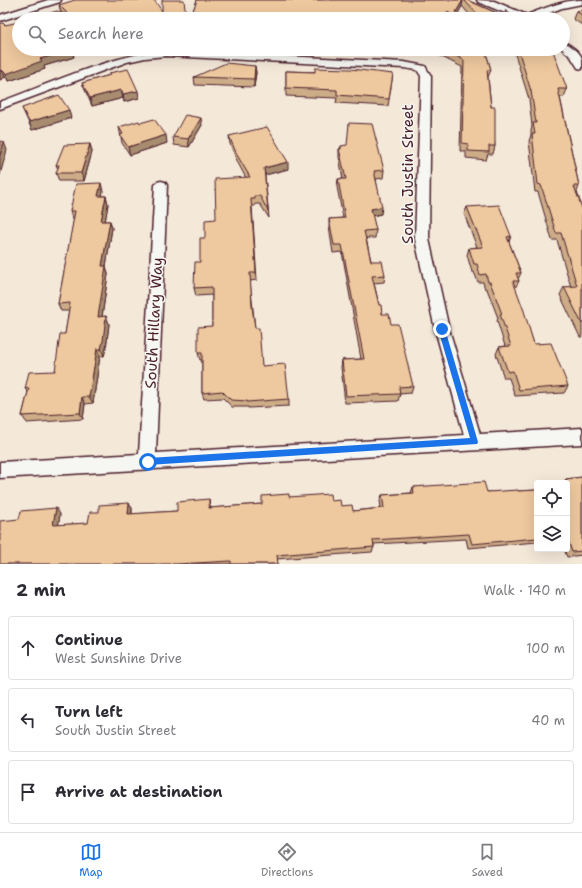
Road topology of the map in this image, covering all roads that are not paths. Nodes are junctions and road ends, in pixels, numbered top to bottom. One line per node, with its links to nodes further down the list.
1 (57, 0): 4 (street)
2 (481, 0): 5 (street)
3 (582, 1): 6 (street)
4 (19, 12)
5 (513, 12)
6 (545, 12)
7 (12, 14): 8 (street)
8 (0, 18)
9 (570, 51): 12 (street)
10 (147, 56): 13 (street, South Justin Street)
11 (204, 56): 16 (street, South Justin Street)
12 (582, 66)
13 (0, 106)
14 (161, 185): 17 (street, South Hillary Way)
15 (582, 436): 16 (street)
16 (474, 442): 17 (street)
17 (148, 462): 18 (street)
18 (0, 470)

